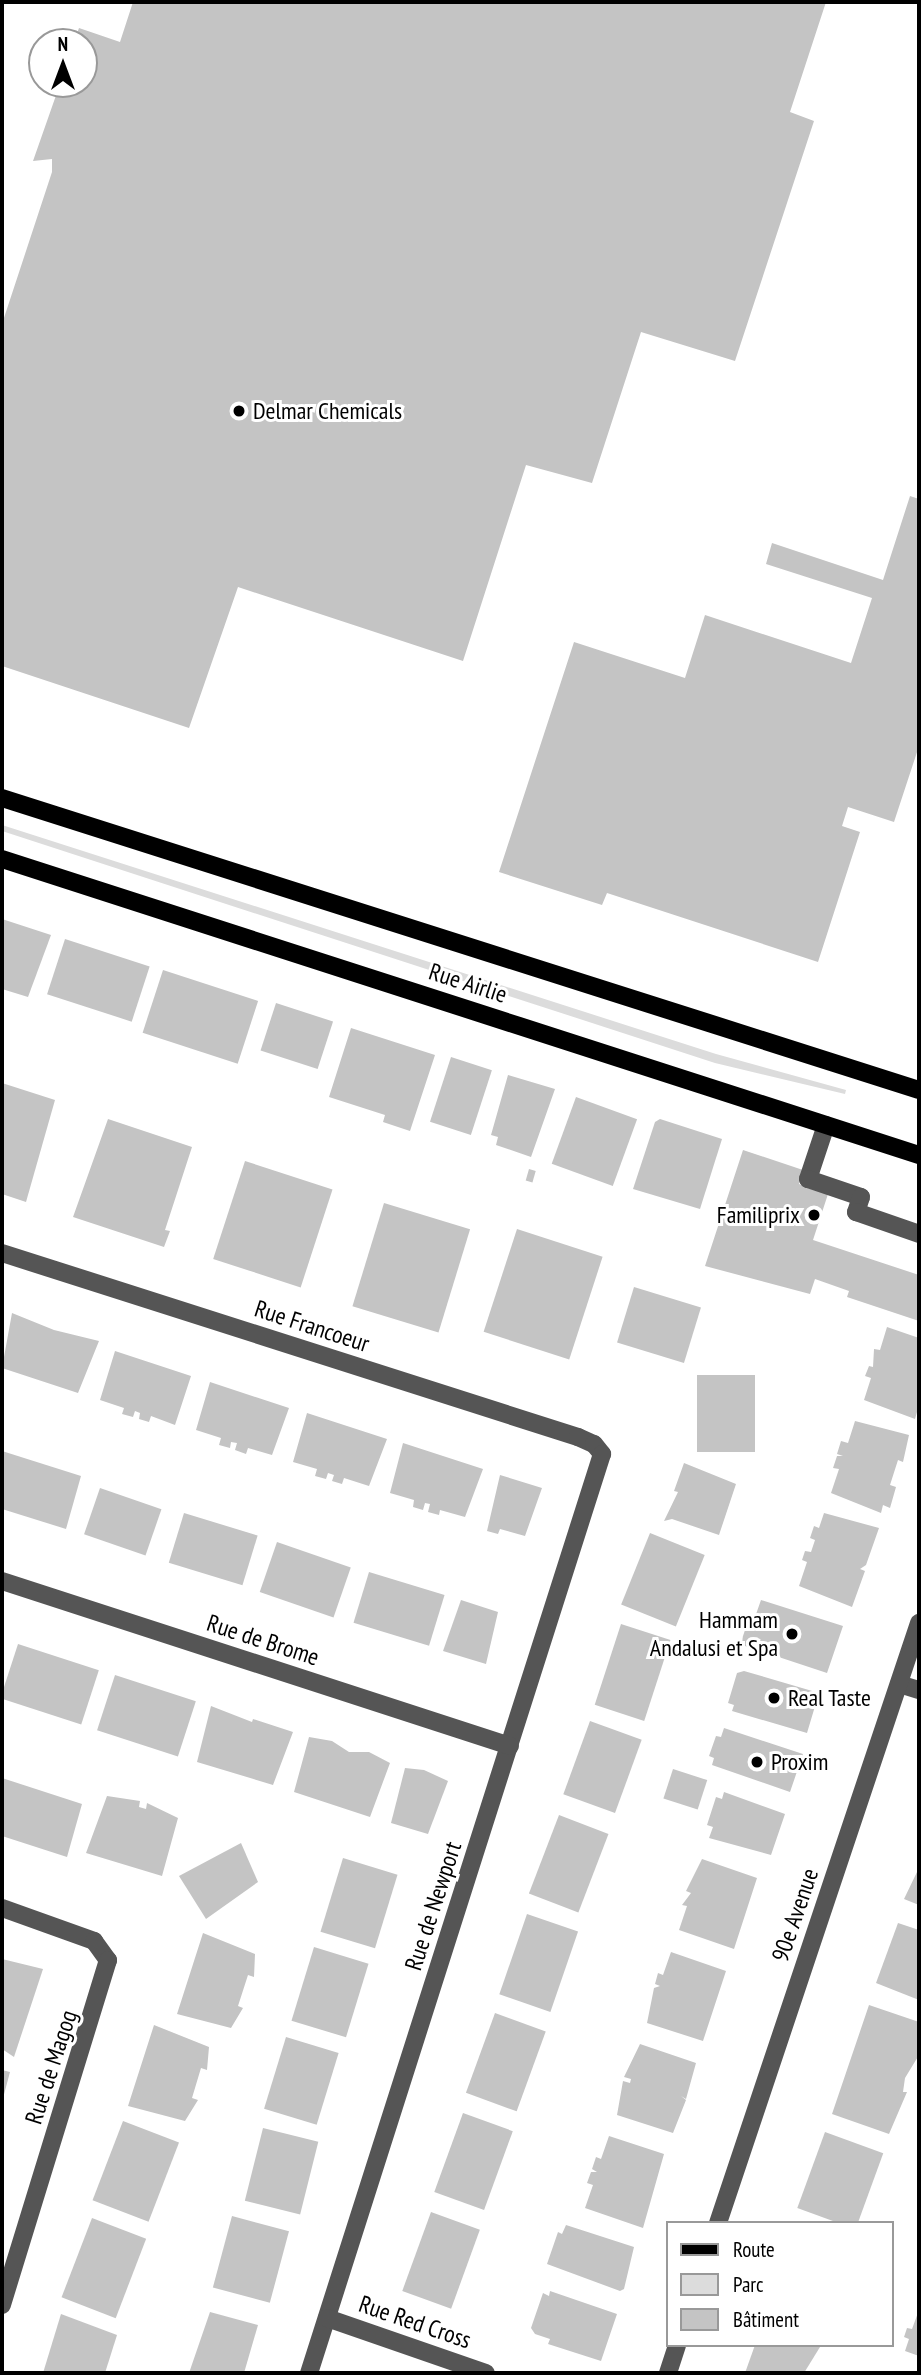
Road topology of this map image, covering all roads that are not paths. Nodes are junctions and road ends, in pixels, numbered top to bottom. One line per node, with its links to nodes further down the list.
1 (2, 798): 3 (main road, Rue Airlie)
2 (2, 859): 4 (main road, Rue Airlie)
3 (919, 1090)
4 (826, 1125): 5 (main road, Rue Airlie); 6 (street)
5 (919, 1155)
6 (919, 1234)
7 (2, 1253): 8 (street, Rue Francoeur)
8 (602, 1454): 13 (street, Rue de Newport)
9 (2, 1581): 13 (street, Rue de Brome)
10 (919, 1623): 11 (street, 90e Avenue)
11 (899, 1684): 12 (street); 15 (street, 90e Avenue)
12 (919, 1690)
13 (509, 1746): 17 (street, Rue de Newport)
14 (2, 1908): 16 (street, Rue de Magog)
15 (719, 2221)
16 (2, 2305)
17 (327, 2318): 19 (street, Rue de Newport); 20 (street, Rue Red Cross)
18 (676, 2347): 21 (street)
19 (309, 2373)
20 (486, 2373)
21 (668, 2373)

